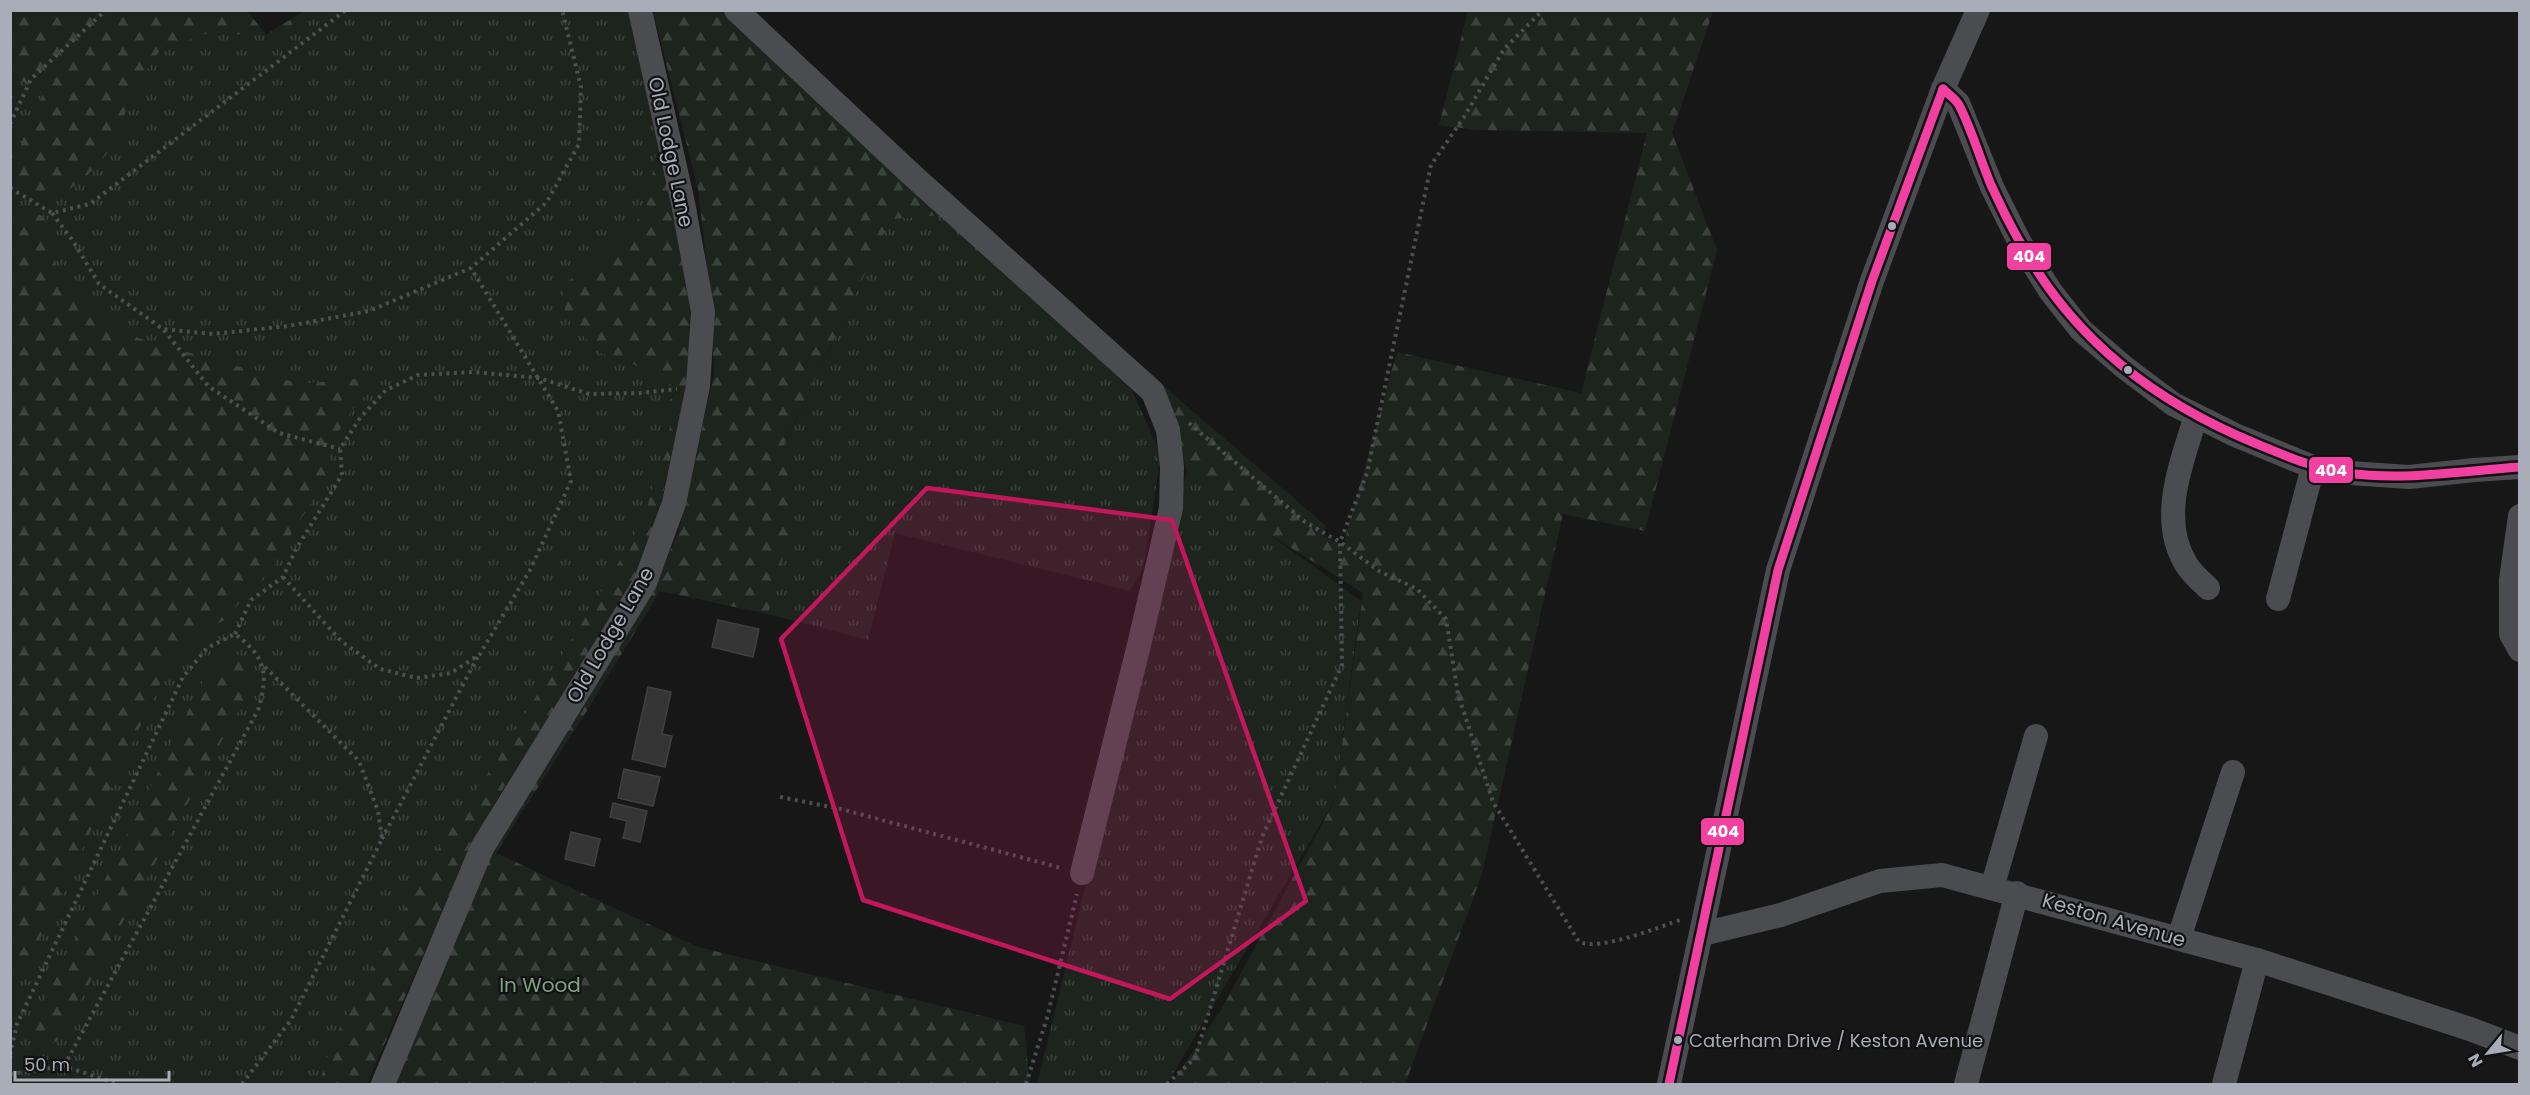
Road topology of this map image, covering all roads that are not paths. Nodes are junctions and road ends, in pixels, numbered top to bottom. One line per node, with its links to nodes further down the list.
1 (640, 10): 21 (street, Old Lodge Lane)
2 (736, 10): 14 (street)
3 (1978, 10): 4 (street)
4 (1943, 89): 5 (street); 17 (street)
5 (2196, 416): 6 (street); 9 (street)
6 (2313, 466): 7 (street); 10 (street)
7 (2520, 467)
8 (2520, 516): 11 (street)
9 (2208, 588)
10 (2278, 599)
11 (2520, 650)
12 (2036, 736): 15 (street)
13 (2233, 772): 18 (street)
14 (1082, 873)
15 (1992, 888): 16 (street, Keston Avenue); 17 (street, Keston Avenue)
16 (2017, 893): 18 (street, Keston Avenue); 23 (street)
17 (1704, 922): 22 (street)
18 (2179, 938): 19 (street, Keston Avenue)
19 (2257, 960): 20 (street, Keston Avenue); 24 (street)
20 (2520, 1048)
21 (383, 1084)
22 (1669, 1084)
23 (1966, 1084)
24 (2224, 1084)

